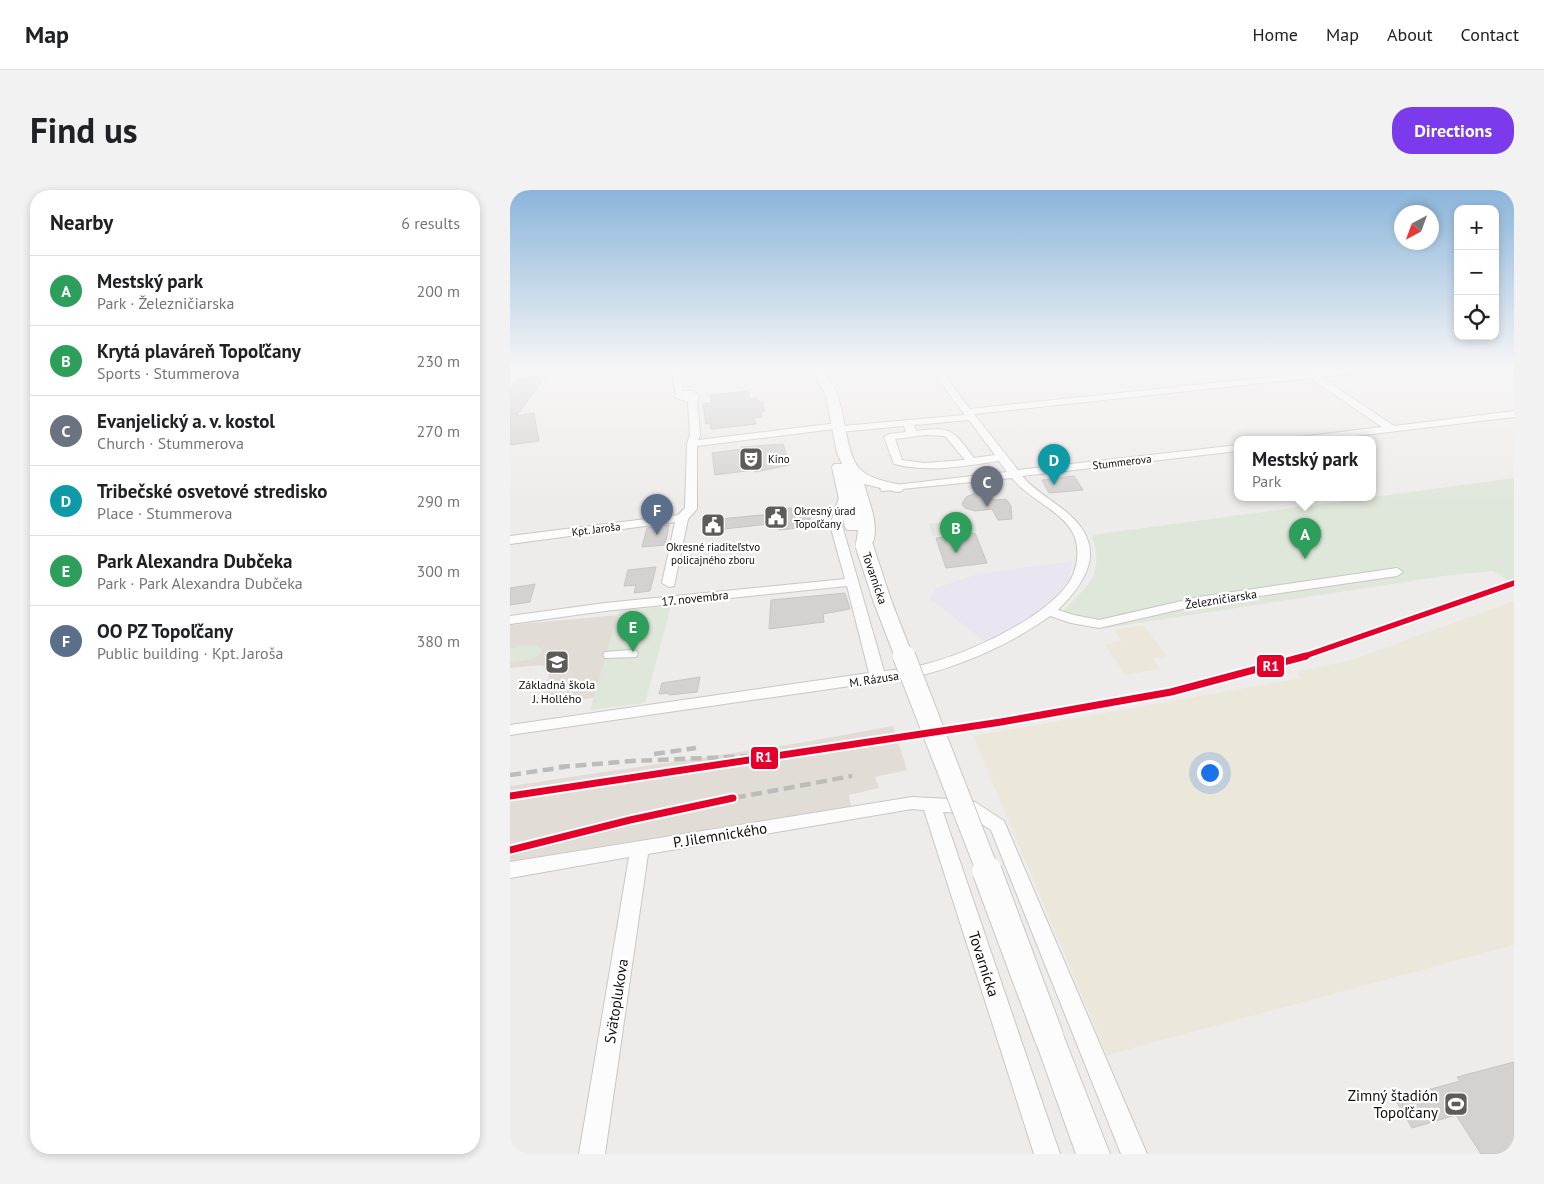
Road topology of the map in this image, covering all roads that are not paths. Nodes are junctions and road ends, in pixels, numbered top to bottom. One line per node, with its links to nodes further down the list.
1 (686, 413): 13 (street)
2 (693, 413): 13 (street)
3 (835, 413): 9 (main road)
4 (978, 413): 6 (street)
5 (1368, 413): 10 (street)
6 (969, 414): 8 (street); 16 (street, M. Rázusa)
7 (1514, 414): 10 (street)
8 (908, 423): 9 (street); 11 (street)
9 (838, 427): 13 (street); 15 (main road)
10 (1392, 429): 12 (street)
11 (912, 434): 17 (street); 17 (street)
12 (1333, 436)
13 (692, 441): 24 (street)
14 (1234, 448): 18 (street, Stummerova)
15 (844, 454): 19 (main road); 23 (main road)
16 (1002, 457): 17 (street); 20 (street, M. Rázusa)
17 (972, 461)
18 (1049, 471): 20 (street, Stummerova); 22 (street)
19 (854, 473): 21 (main road); 23 (main road)
20 (1016, 475): 21 (street, Stummerova); 22 (street, M. Rázusa)
21 (892, 489): 23 (main road)
22 (1027, 489): 30 (street, M. Rázusa)
23 (855, 498): 26 (main road, Tovarnícka); 26 (main road, Tovarnícka); 28 (street)
24 (682, 518): 25 (street, Kpt. Jaroša); 29 (street)
25 (510, 540)
26 (864, 545): 41 (main road, Tovarnícka, bridge)
27 (1397, 572): 30 (street, Železničiarska)
28 (851, 582): 29 (street, 17. novembra); 34 (street)
29 (667, 591): 31 (street, 17. novembra)
30 (1048, 611): 34 (street, M. Rázusa)
31 (510, 620)
32 (631, 654): 33 (street)
33 (610, 655)
34 (877, 678): 35 (street, M. Rázusa)
35 (510, 730)
36 (931, 804): 37 (street, P. Jilemnického); 40 (street, Tovarnícka); 42 (street)
37 (640, 848): 38 (street, P. Jilemnického); 39 (street, Svätoplukova)
38 (510, 870)
39 (592, 1154)
40 (1047, 1154)
41 (1093, 1154)
42 (1134, 1154)

